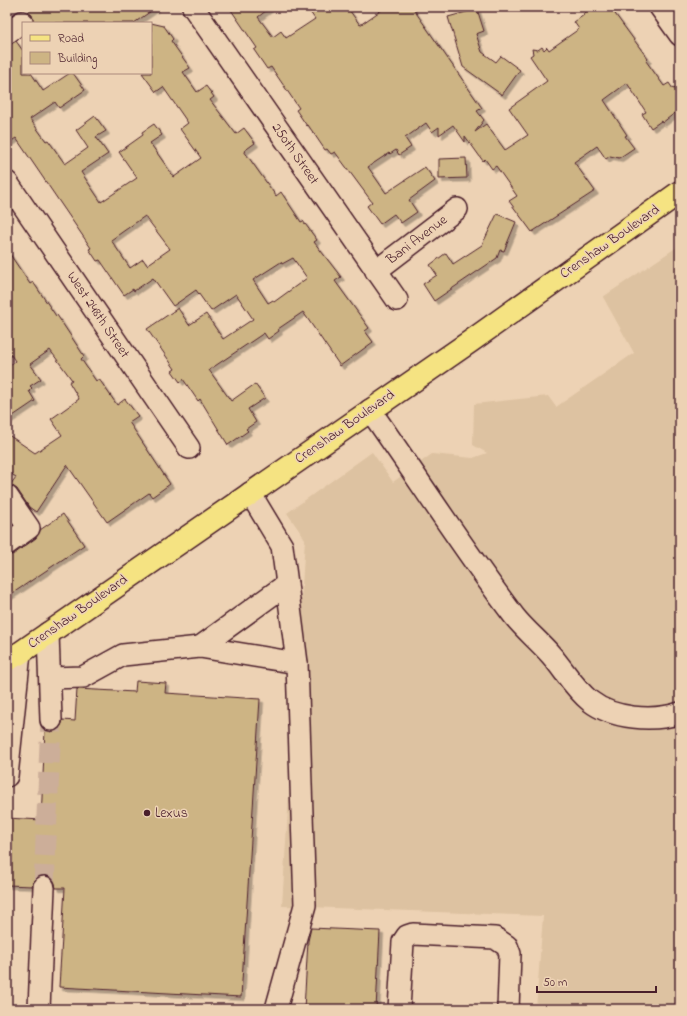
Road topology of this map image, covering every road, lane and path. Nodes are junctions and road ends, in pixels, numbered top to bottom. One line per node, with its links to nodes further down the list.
1 (193, 7): 7 (street, 250th Street)
2 (660, 7): 3 (street)
3 (680, 35)
4 (7, 182): 10 (street, West 248th Street)
5 (680, 192): 9 (main road, Crenshaw Boulevard)
6 (457, 209): 7 (street, Bani Avenue)
7 (376, 271): 8 (street, 250th Street)
8 (397, 300)
9 (370, 410): 11 (main road, Crenshaw Boulevard); 20 (street)
10 (189, 448)
11 (250, 492): 14 (street); 15 (main road, Crenshaw Boulevard)
12 (7, 496): 13 (street)
13 (7, 544)
14 (287, 584): 16 (street); 18 (street)
15 (48, 633): 17 (main road, Crenshaw Boulevard); 19 (street)
16 (200, 647): 18 (street); 19 (street)
17 (14, 656): 22 (street)
18 (297, 663): 25 (street)
19 (50, 678): 21 (street)
20 (680, 713)
21 (51, 720)
22 (7, 776)
23 (44, 887): 24 (street)
24 (38, 1009)
25 (276, 1009)
26 (399, 1009): 27 (street)
27 (508, 1009)

